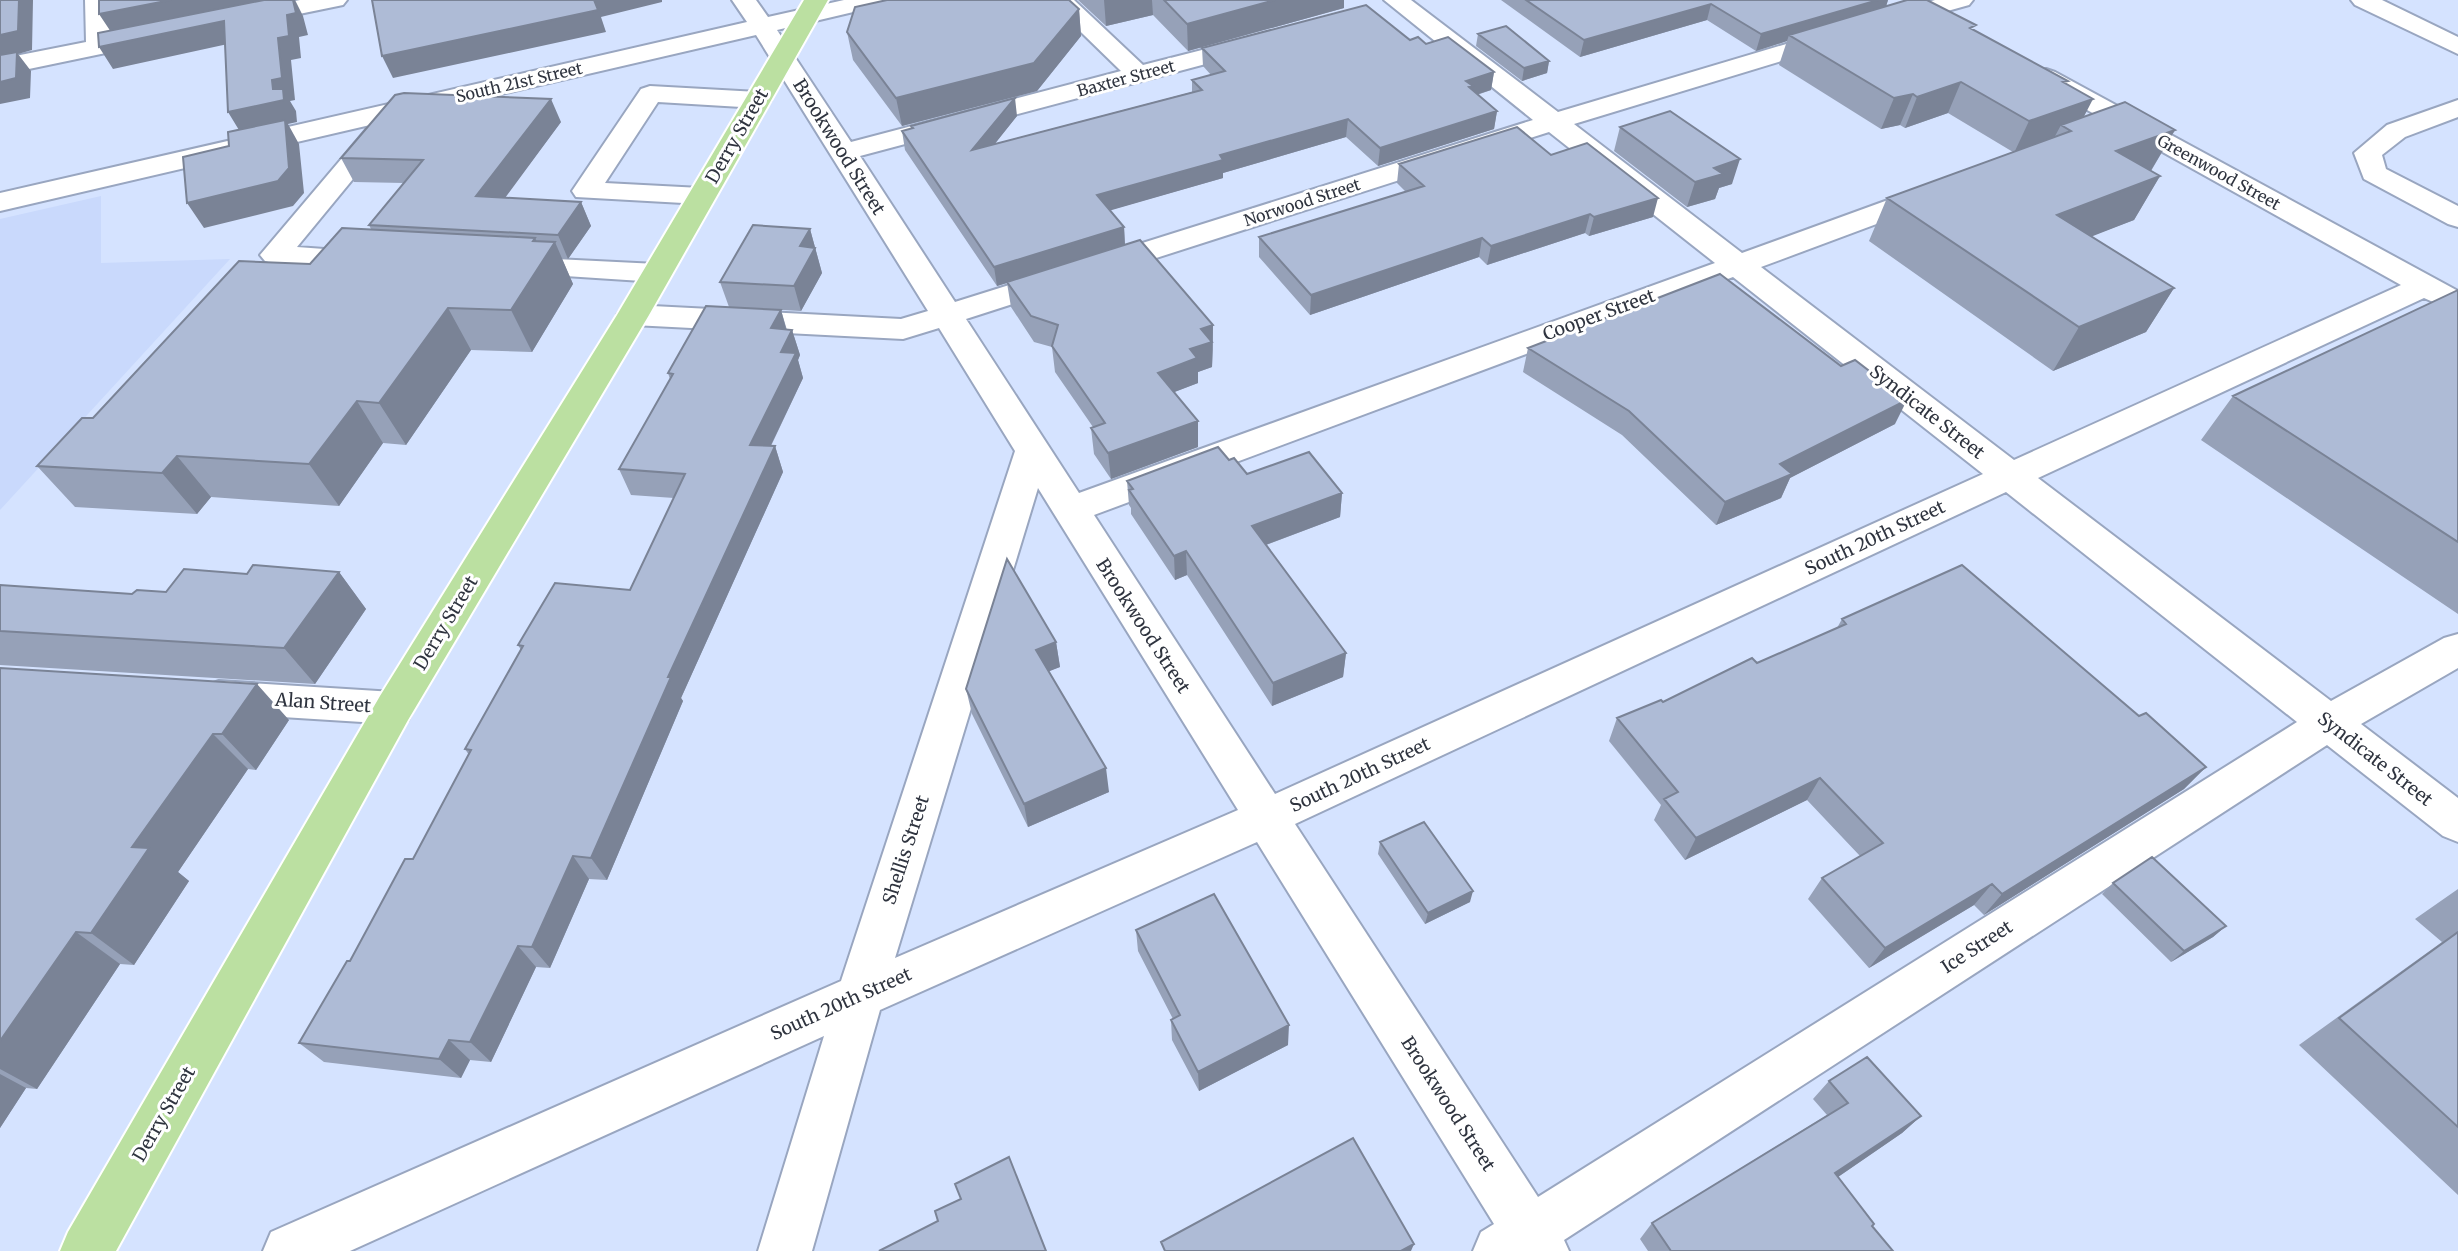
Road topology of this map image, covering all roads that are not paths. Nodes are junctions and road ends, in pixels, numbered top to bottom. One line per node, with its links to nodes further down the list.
1 (97, 0): 16 (street)
2 (335, 0): 11 (street)
3 (744, 0): 12 (street, Brookwood Street)
4 (875, 0): 10 (street, South 21st Street)
5 (1060, 0): 22 (street)
6 (1961, 0): 9 (street, Norwood Street)
7 (2363, 0): 17 (street)
8 (1395, 3): 27 (street, Syndicate Street)
9 (1915, 5): 13 (street); 27 (street, Norwood Street)
10 (811, 8): 12 (street, South 21st Street); 19 (main road, Derry Street)
11 (230, 21)
12 (762, 26): 18 (street, South 21st Street); 19 (street, Brookwood Street)
13 (1960, 30)
14 (177, 32): 16 (street)
15 (1282, 35): 22 (street, Baxter Street)
16 (98, 47): 21 (street)
17 (2458, 47)
18 (649, 52): 23 (street); 26 (street, South 21st Street)
19 (783, 57): 24 (main road, Derry Street); 30 (street, Brookwood Street)
20 (2021, 63): 28 (street, Greenwood Street)
21 (0, 67)
22 (1139, 75): 30 (street, Baxter Street)
23 (650, 94): 24 (street); 32 (street)
24 (758, 100): 32 (main road, Derry Street)
25 (2458, 108): 34 (street)
26 (396, 110): 33 (street, South 21st Street); 35 (street)
27 (1553, 122): 36 (street, Syndicate Street); 41 (street, Norwood Street)
28 (2130, 123): 29 (street); 39 (street, Greenwood Street)
29 (2099, 134)
30 (842, 153): 41 (street, Brookwood Street)
31 (1957, 185): 36 (street, Cooper Street)
32 (701, 196): 38 (main road, Derry Street)
33 (0, 202)
34 (2458, 218)
35 (401, 261)
36 (1737, 264): 43 (street, Syndicate Street); 44 (street, Cooper Street)
37 (485, 265): 38 (street)
38 (657, 273): 40 (main road, Derry Street)
39 (2441, 295): 43 (street, South 20th Street)
40 (633, 315): 41 (street, Norwood Street); 47 (main road, Derry Street)
41 (945, 315): 42 (street, Brookwood Street)
42 (1032, 451): 44 (street, Brookwood Street); 51 (street, Shellis Street)
43 (2010, 476): 48 (street, Syndicate Street); 49 (street, South 20th Street)
44 (1069, 510): 49 (street, Brookwood Street)
45 (2458, 649): 48 (street, Ice Street)
46 (189, 695): 47 (street, Alan Street)
47 (394, 708): 54 (main road, Derry Street)
48 (2328, 723): 50 (street, Syndicate Street); 52 (street, Ice Street)
49 (1266, 818): 51 (street, South 20th Street); 52 (street, Brookwood Street)
50 (2458, 823)
51 (860, 996): 53 (street, South 20th Street); 55 (street, Shellis Street)
52 (1524, 1245)
53 (299, 1249)
54 (87, 1251)
55 (785, 1251)

